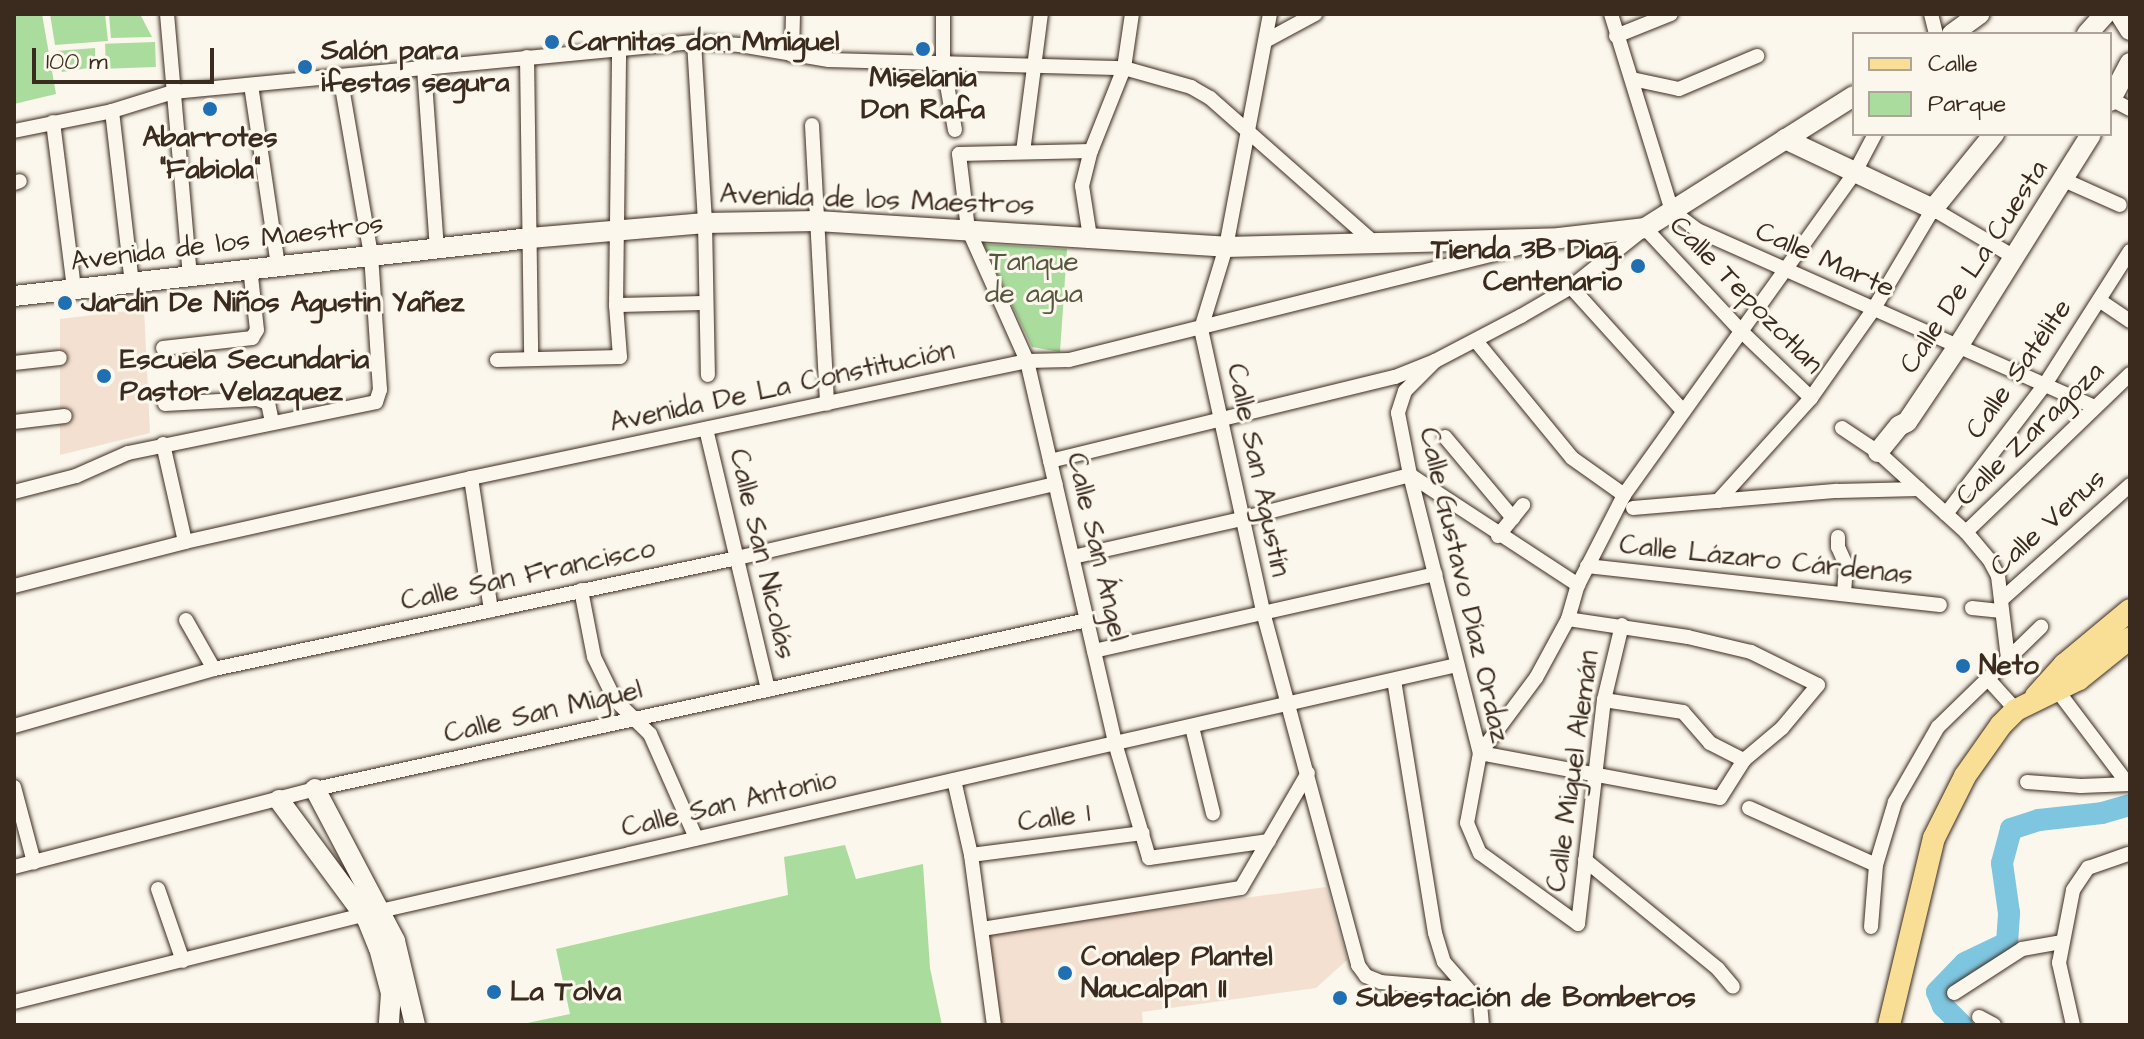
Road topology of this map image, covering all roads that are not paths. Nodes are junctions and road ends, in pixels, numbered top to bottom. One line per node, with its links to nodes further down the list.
1 (167, 14): 31 (street)
2 (793, 14): 20 (street)
3 (943, 14): 23 (street)
4 (1041, 14): 25 (street)
5 (1132, 14): 27 (street)
6 (1270, 14): 17 (street, Calle San Agustín)
7 (1315, 14): 17 (street)
8 (1611, 14): 16 (street)
9 (1671, 14): 16 (street)
10 (1980, 14): 14 (main road)
11 (2105, 14): 15 (main road)
12 (2120, 14): 13 (main road)
13 (2130, 30)
14 (1955, 32)
15 (2089, 32)
16 (1616, 36): 29 (street)
17 (1267, 40): 39 (street, Calle San Agustín)
18 (694, 42): 19 (street); 20 (street); 52 (street)
19 (619, 47): 22 (street); 54 (street)
20 (792, 55): 23 (street)
21 (1757, 56): 29 (street)
22 (527, 57): 26 (street); 57 (street)
23 (943, 62): 25 (street); 37 (street)
24 (2130, 63): 33 (main road)
25 (1035, 64): 27 (street); 45 (street)
26 (424, 68): 28 (street); 61 (street)
27 (1124, 68): 39 (street); 44 (street)
28 (340, 76): 30 (street); 63 (street)
29 (1632, 79): 50 (street)
30 (251, 85): 31 (street); 65 (street)
31 (173, 92): 34 (street); 68 (street)
32 (1852, 97): 43 (main road)
33 (2112, 98)
34 (112, 111): 35 (street); 69 (street)
35 (53, 122): 38 (street); 71 (street)
36 (812, 125): 51 (street)
37 (955, 130)
38 (14, 131)
39 (1249, 133): 59 (street); 60 (street, Calle San Agustín)
40 (1874, 136): 46 (street)
41 (1992, 136): 49 (main road)
42 (2090, 136): 47 (main road, Calle De La Cuesta)
43 (1785, 139): 46 (main road); 50 (main road)
44 (1091, 151): 45 (street); 56 (street)
45 (1023, 152): 55 (street, Calle San Ángel)
46 (1855, 172): 49 (main road); 67 (street)
47 (2064, 180): 48 (street); 64 (main road, Calle De La Cuesta)
48 (2120, 205)
49 (1933, 209): 64 (street); 76 (street)
50 (1672, 211): 53 (main road); 67 (street, Calle Marte)
51 (817, 221): 52 (main road, Avenida de los Maestros); 55 (main road, Avenida de los Maestros); 94 (street)
52 (705, 223): 54 (main road, Avenida de los Maestros); 74 (street)
53 (1645, 228): 58 (main road, Avenida de los Maestros); 70 (street); 79 (street, Calle Tepozotlan)
54 (618, 229): 57 (main road, Avenida de los Maestros); 75 (street)
55 (968, 229): 56 (main road, Avenida de los Maestros); 86 (street, Calle San Ángel)
56 (1090, 237): 60 (main road, Avenida de los Maestros)
57 (530, 238): 61 (main road, Avenida de los Maestros); 84 (street)
58 (1559, 238): 59 (main road, Avenida de los Maestros); 78 (street, Avenida De La Constitución)
59 (1372, 241): 60 (main road, Avenida de los Maestros)
60 (1226, 247): 78 (street, Calle San Agustín)
61 (437, 248): 63 (main road, Avenida de los Maestros)
62 (2130, 251): 73 (street, Calle Satélite)
63 (371, 255): 65 (main road, Avenida de los Maestros); 99 (street)
64 (2016, 258): 81 (main road, Calle De La Cuesta)
65 (278, 265): 66 (main road, Avenida de los Maestros)
66 (250, 268): 68 (main road, Avenida de los Maestros); 82 (street)
67 (1785, 271): 76 (street, Calle Marte); 79 (street)
68 (190, 276): 69 (main road, Avenida de los Maestros)
69 (132, 283): 71 (main road, Avenida de los Maestros)
70 (1571, 287): 80 (street); 96 (street)
71 (74, 289): 72 (main road, Avenida de los Maestros)
72 (14, 296)
73 (2099, 300): 77 (street); 91 (street, Calle Satélite)
74 (706, 303): 75 (street); 90 (street)
75 (616, 305): 84 (street)
76 (1873, 310): 81 (street, Calle Marte); 92 (street)
77 (2130, 321)
78 (1201, 329): 86 (street, Avenida De La Constitución); 100 (street, Calle San Agustín)
79 (1741, 331): 92 (street, Calle Tepozotlan); 96 (street)
80 (1476, 341): 87 (street); 113 (street)
81 (1954, 347): 91 (street, Calle Marte); 105 (main road, Calle De La Cuesta)
82 (163, 348)
83 (60, 358): 88 (street)
84 (531, 359): 85 (street)
85 (497, 360)
86 (1027, 361): 94 (street, Avenida De La Constitución); 106 (street, Calle San Ángel)
87 (1435, 361): 100 (street); 107 (street, Calle Gustavo Díaz Ordaz)
88 (14, 363)
89 (2130, 374): 95 (street, Calle Zaragoza)
90 (708, 375)
91 (2044, 386): 95 (street, Calle Marte); 117 (street, Calle Satélite)
92 (1811, 398): 114 (street)
93 (165, 404): 99 (street)
94 (827, 404): 102 (street, Avenida De La Constitución)
95 (2093, 406): 120 (street, Calle Zaragoza)
96 (1683, 411): 113 (street)
97 (65, 416): 98 (street)
98 (14, 422)
99 (272, 422): 104 (street)
100 (1221, 422): 106 (street); 119 (street, Calle San Agustín)
101 (1842, 428): 105 (street)
102 (706, 429): 108 (street, Avenida De La Constitución); 125 (street, Calle San Nicolás)
103 (1445, 437): 118 (street)
104 (163, 444): 112 (street); 123 (street)
105 (1878, 452): 111 (street)
106 (1050, 461): 109 (street, Calle San Ángel)
107 (1410, 475): 119 (street); 121 (street); 127 (street, Calle Gustavo Díaz Ordaz)
108 (471, 478): 123 (street, Avenida De La Constitución); 135 (street)
109 (1056, 484): 124 (street, Calle San Ángel); 125 (street, Calle San Francisco)
110 (2130, 485): 133 (street, Calle Venus)
111 (1919, 489): 114 (street); 117 (street)
112 (14, 492)
113 (1624, 495): 126 (street)
114 (1718, 501): 116 (street)
115 (1523, 505): 118 (street)
116 (1633, 508)
117 (1946, 514): 120 (street)
118 (1513, 518): 121 (street)
119 (1241, 519): 124 (street); 136 (street, Calle San Agustín)
120 (1966, 532): 133 (street)
121 (1498, 536): 128 (street)
122 (1838, 537): 131 (street)
123 (185, 542): 129 (street, Avenida De La Constitución)
124 (1073, 557): 140 (street, Calle San Ángel)
125 (737, 558): 130 (street, Calle San Francisco); 150 (street, Calle San Nicolás)
126 (1587, 566): 128 (street); 131 (street, Calle Lázaro Cárdenas)
127 (1435, 574): 136 (street); 146 (street, Calle Gustavo Díaz Ordaz)
128 (1578, 585): 138 (street)
129 (14, 586)
130 (581, 590): 135 (street, Calle San Francisco); 155 (street)
131 (1844, 594): 132 (street, Calle Lázaro Cárdenas)
132 (1940, 605)
133 (2001, 606): 134 (street); 145 (street)
134 (1972, 608)
135 (491, 610): 147 (street, Calle San Francisco)
136 (1263, 612): 144 (street); 153 (street, Calle San Agustín)
137 (2129, 612): 154 (main road)
138 (1568, 619): 141 (street); 159 (street)
139 (186, 620): 147 (street)
140 (1087, 620): 144 (street, Calle San Ángel); 150 (street, Calle San Miguel)
141 (1622, 625): 152 (street, Calle Miguel Alemán); 160 (street)
142 (2041, 627): 145 (street)
143 (2130, 638): 151 (main road)
144 (1094, 651): 158 (street, Calle San Ángel)
145 (2008, 659): 148 (street)
146 (1457, 665): 149 (street, Calle San Antonio); 159 (street, Calle Gustavo Díaz Ordaz)
147 (214, 669): 156 (street, Calle San Francisco)
148 (1988, 679): 154 (street); 178 (street)
149 (1394, 680): 153 (street, Calle San Antonio); 188 (street)
150 (768, 690): 155 (street, Calle San Miguel)
151 (2057, 690): 154 (main road); 165 (street)
152 (1604, 700): 160 (street); 162 (street, Calle Miguel Alemán)
153 (1289, 704): 157 (street, Calle San Antonio); 161 (street, Calle San Agustín)
154 (2023, 706): 192 (main road)
155 (634, 717): 167 (street, Calle San Miguel); 172 (street)
156 (14, 726)
157 (1192, 727): 158 (street, Calle San Antonio); 170 (street)
158 (1115, 743): 163 (street, Calle San Antonio); 171 (street, Calle San Ángel)
159 (1480, 753): 162 (street); 182 (street, Calle Gustavo Díaz Ordaz)
160 (1744, 760): 162 (street)
161 (1308, 773): 173 (street); 188 (street, Calle San Agustín)
162 (1594, 773): 176 (street, Calle Miguel Alemán)
163 (954, 780): 172 (street, Calle San Antonio); 175 (street)
164 (2027, 782): 165 (street)
165 (2129, 784)
166 (14, 787): 177 (street)
167 (315, 789): 168 (street, Calle San Miguel); 181 (main road)
168 (279, 800): 177 (street, Calle San Miguel); 181 (main road)
169 (1749, 808): 178 (street)
170 (1213, 813)
171 (1143, 833): 173 (street, Calle San Ángel); 175 (street, Calle 1)
172 (696, 838): 181 (street, Calle San Antonio)
173 (1269, 841): 184 (street)
174 (2128, 854): 185 (street)
175 (971, 855): 184 (street)
176 (1585, 860): 182 (street, Calle Miguel Alemán); 187 (street)
177 (34, 862): 179 (street, Calle San Miguel)
178 (1876, 865): 183 (street)
179 (14, 867)
180 (158, 889): 186 (street)
181 (372, 913): 186 (street, Calle San Antonio); 193 (main road); 194 (main road)
182 (1578, 924)
183 (1871, 927)
184 (982, 929): 195 (street)
185 (2062, 942): 189 (street); 198 (street)
186 (183, 961): 190 (street, Calle San Antonio)
187 (1733, 987)
188 (1467, 989): 196 (street)
189 (1954, 993)
190 (14, 1002)
191 (1979, 1017): 197 (street)
192 (1894, 1023)
193 (389, 1025)
194 (415, 1025)
195 (994, 1025)
196 (1482, 1025)
197 (1994, 1025)
198 (2073, 1025)

